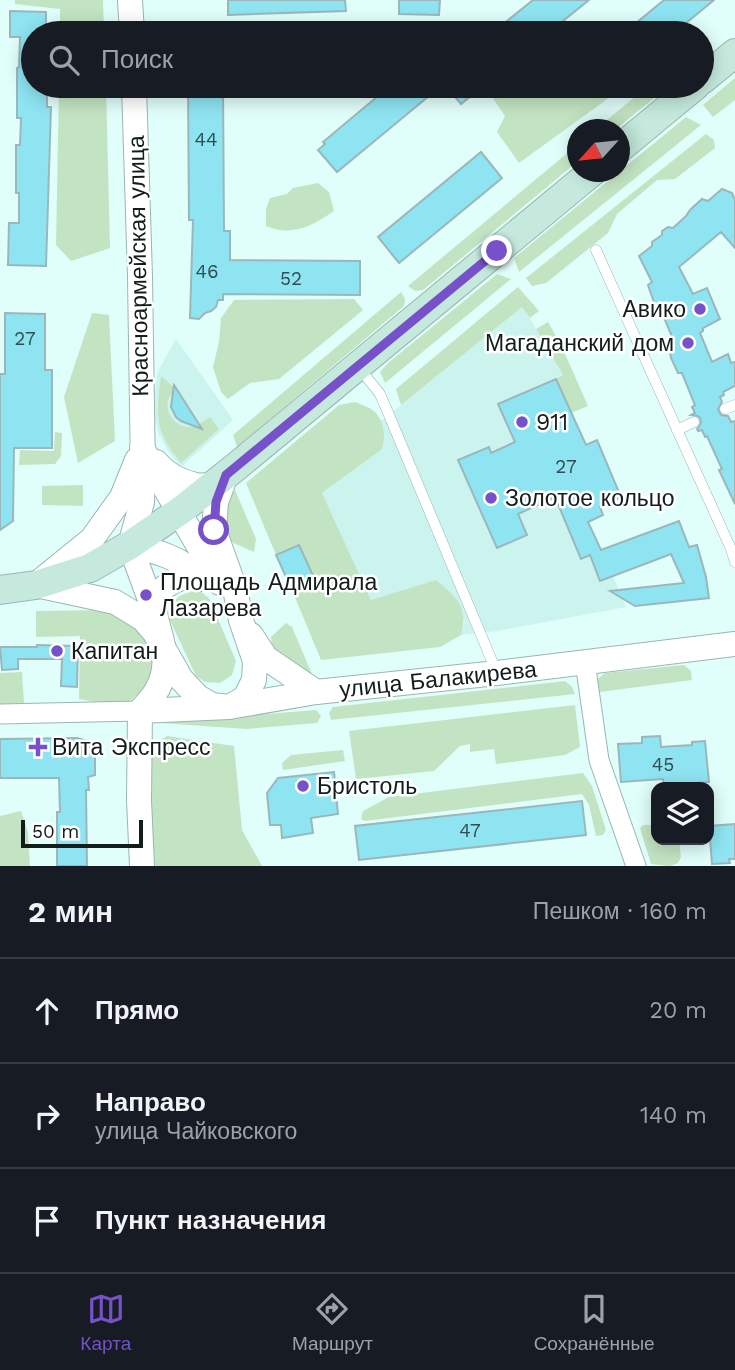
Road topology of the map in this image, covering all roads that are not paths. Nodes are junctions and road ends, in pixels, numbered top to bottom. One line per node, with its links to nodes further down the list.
1 (130, 0): 2 (street)
2 (131, 21)
3 (735, 52): 4 (main road)
4 (714, 70)
5 (134, 98): 13 (street, Красноармейская улица)
6 (680, 98): 7 (main road)
7 (630, 140)
8 (580, 182): 10 (main road)
9 (596, 250): 12 (lane)
10 (357, 366): 14 (main road); 26 (lane)
11 (694, 422): 12 (lane)
12 (677, 430): 17 (lane)
13 (141, 446): 14 (street); 15 (street); 16 (street, Красноармейская улица); 19 (street)
14 (220, 479): 15 (main road); 22 (street)
15 (180, 511): 16 (main road); 22 (street)
16 (142, 548): 18 (street); 19 (main road); 21 (street)
17 (735, 562)
18 (197, 573): 21 (street); 22 (street)
19 (36, 585): 20 (main road); 24 (street)
20 (0, 590)
21 (153, 608): 24 (street)
22 (241, 620): 27 (street); 28 (street)
23 (735, 644): 25 (street, улица Балакирева)
24 (164, 647): 28 (street); 29 (street)
25 (585, 662): 26 (street, улица Балакирева); 32 (street)
26 (497, 673): 27 (street, улица Балакирева)
27 (316, 692): 28 (street, улица Балакирева)
28 (229, 707): 29 (street, улица Балакирева)
29 (140, 711): 30 (street); 31 (street)
30 (0, 714)
31 (142, 866)
32 (636, 866)

